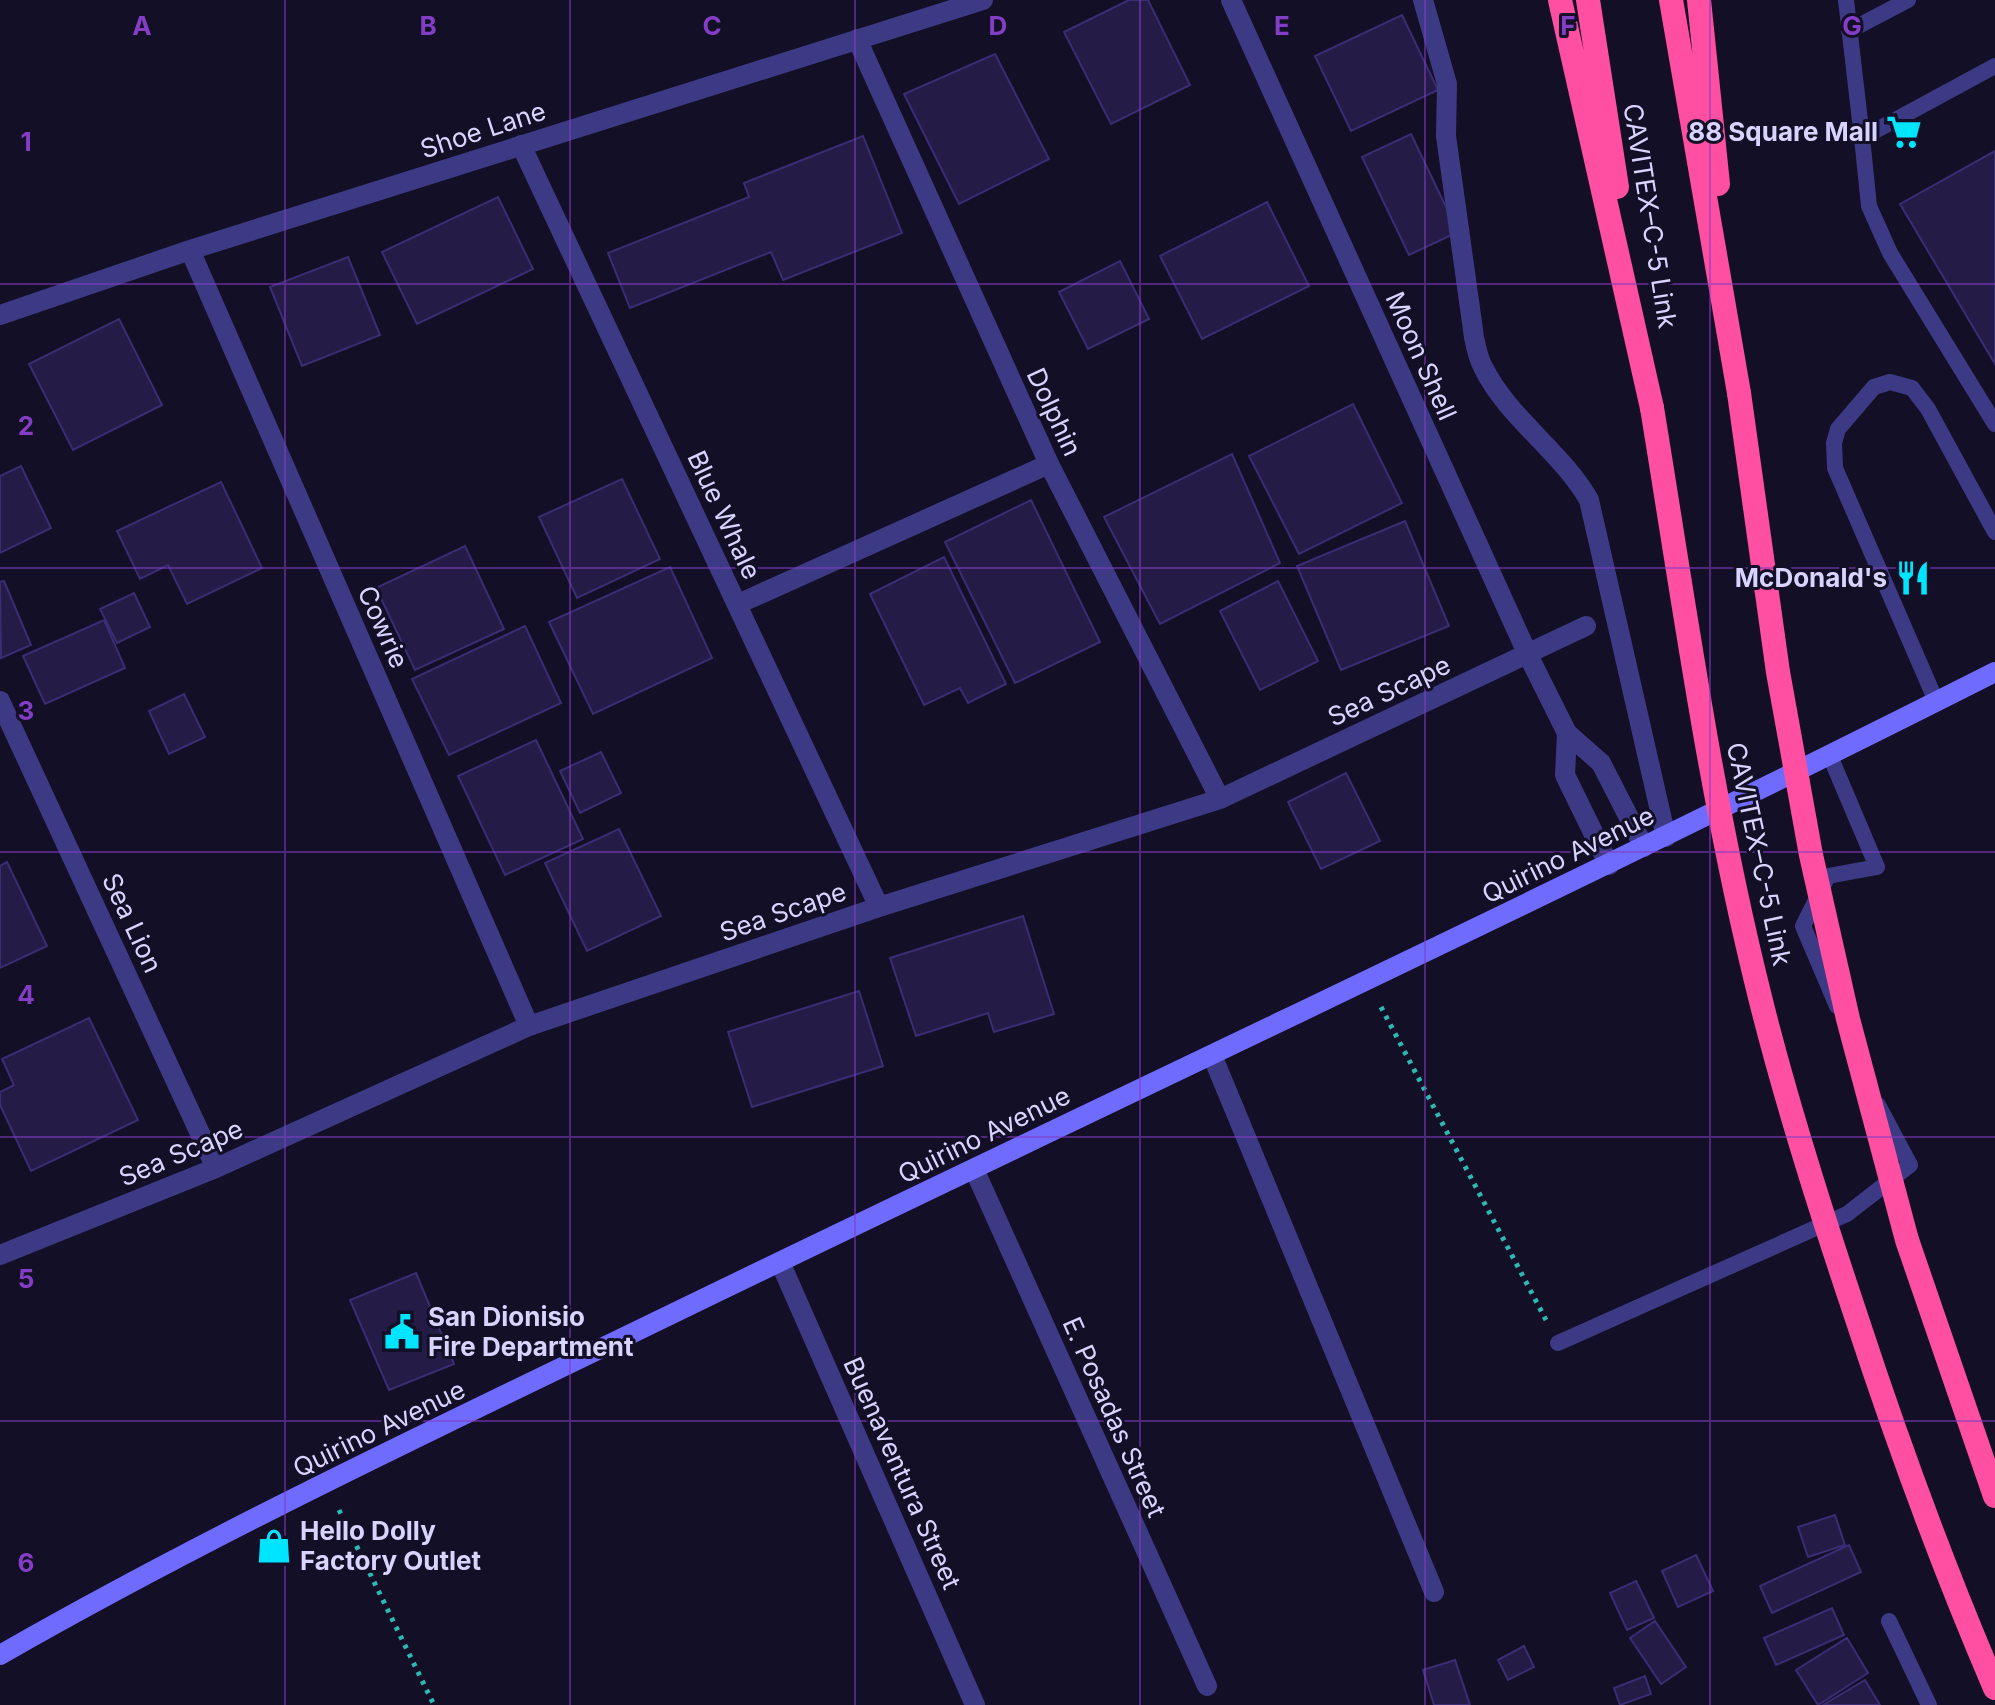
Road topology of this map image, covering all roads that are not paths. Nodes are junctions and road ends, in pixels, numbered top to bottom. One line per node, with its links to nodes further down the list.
1 (983, 0): 11 (street, Shoe Lane)
2 (1231, 0): 24 (street, Moon Shell)
3 (1423, 0): 31 (street)
4 (1560, 0): 18 (highway)
5 (1588, 0): 18 (highway, CAVITEX–C-5 Link)
6 (1671, 0): 17 (highway, CAVITEX–C-5 Link)
7 (1699, 0): 17 (highway)
8 (1846, 0): 10 (lane)
9 (1908, 0): 10 (lane)
10 (1849, 31): 13 (lane)
11 (857, 39): 14 (street, Shoe Lane); 20 (street, Dolphin)
12 (1995, 66): 13 (lane)
13 (1862, 138): 19 (lane)
14 (521, 145): 15 (street, Shoe Lane); 22 (street, Blue Whale)
15 (190, 250): 16 (street, Shoe Lane); 35 (street, Cowrie)
16 (0, 315)
17 (1739, 393): 42 (highway, CAVITEX–C-5 Link, bridge)
18 (1652, 408): 47 (highway, CAVITEX–C-5 Link, bridge)
19 (1995, 424)
20 (1049, 464): 22 (street); 30 (street, Dolphin)
21 (1995, 532): 27 (lane)
22 (738, 604): 34 (street, Blue Whale)
23 (1586, 626): 24 (street, Sea Scape)
24 (1528, 655): 28 (street, Moon Shell); 30 (street, Sea Scape)
25 (1995, 672): 27 (main road, Quirino Avenue)
26 (0, 701): 37 (street, Sea Lion)
27 (1936, 701): 29 (main road, Quirino Avenue)
28 (1567, 733): 32 (street, Moon Shell); 33 (street, Moon Shell)
29 (1830, 756): 31 (main road, Quirino Avenue); 41 (lane)
30 (1220, 799): 34 (street, Sea Scape)
31 (1666, 837): 32 (main road, Quirino Avenue)
32 (1644, 847): 33 (main road, Quirino Avenue)
33 (1609, 865): 36 (main road, Quirino Avenue)
34 (879, 907): 35 (street, Sea Scape)
35 (529, 1026): 37 (street, Sea Scape)
36 (1212, 1055): 38 (main road, Quirino Avenue); 43 (street)
37 (216, 1168): 39 (street, Sea Scape)
38 (974, 1169): 40 (main road, Quirino Avenue); 46 (street, E. Posadas Street)
39 (0, 1255)
40 (780, 1262): 45 (main road, Quirino Avenue); 48 (street, Buenaventura Street)
41 (1558, 1343)
42 (1995, 1496)
43 (1434, 1592)
44 (1889, 1621): 49 (lane)
45 (0, 1655)
46 (1207, 1686)
47 (1995, 1688)
48 (975, 1705)
49 (1929, 1705)

